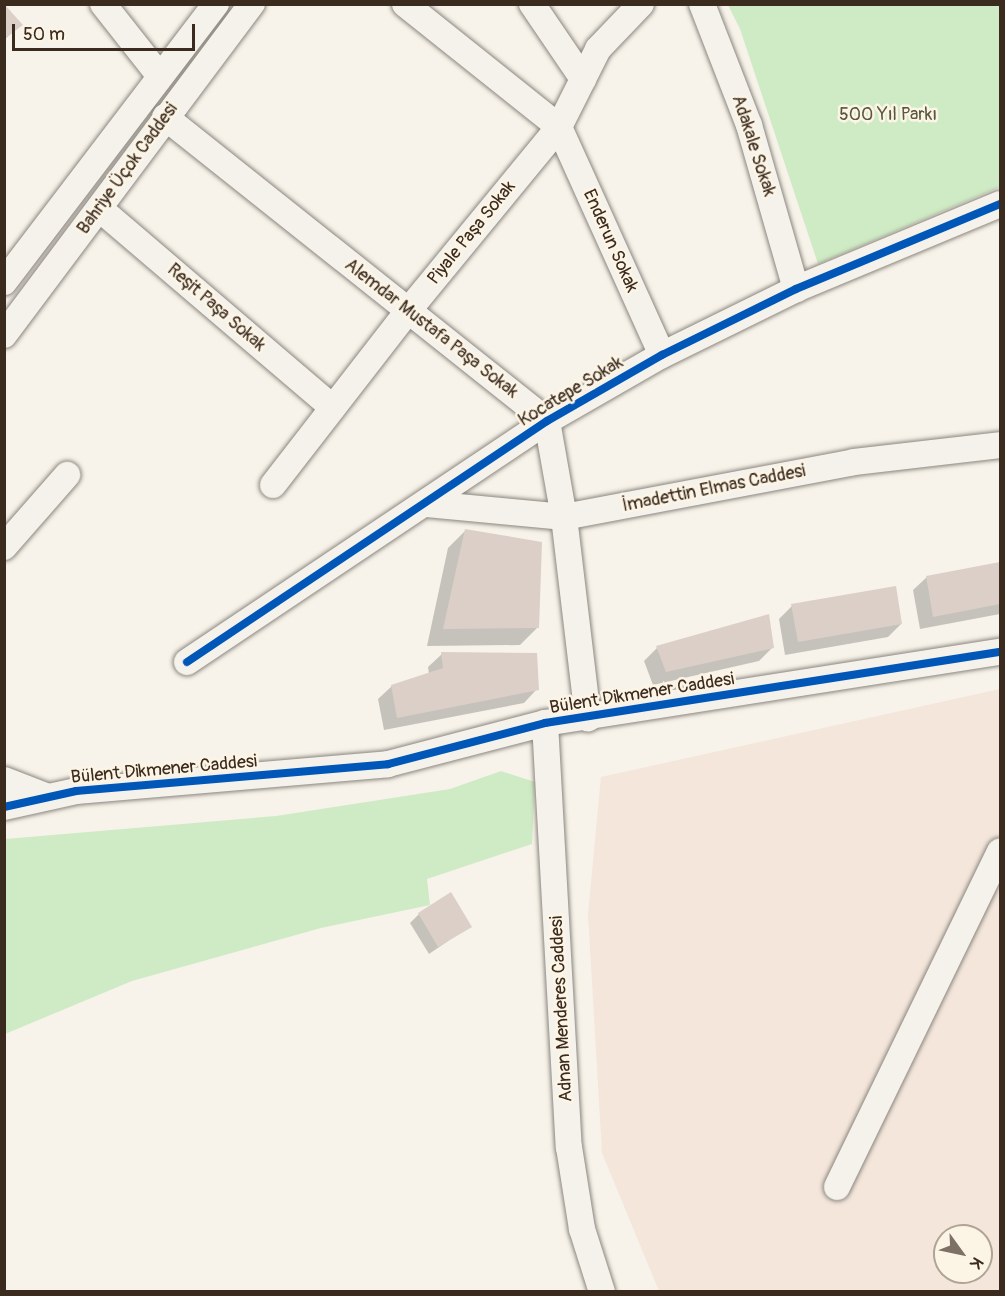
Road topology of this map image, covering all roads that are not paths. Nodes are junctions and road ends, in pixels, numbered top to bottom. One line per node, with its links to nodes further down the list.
1 (103, 4): 8 (street)
2 (216, 4): 8 (street, Bahriye Üçok Caddesi)
3 (252, 4): 10 (street, Bahriye Üçok Caddesi)
4 (405, 4): 11 (street)
5 (532, 4): 9 (street)
6 (641, 4): 9 (street, Piyale Paşa Sokak)
7 (702, 4): 15 (street, Adakale Sokak)
8 (159, 75): 14 (street, Bahriye Üçok Caddesi)
9 (583, 79): 11 (street, Piyale Paşa Sokak)
10 (165, 117): 13 (street, Bahriye Üçok Caddesi); 16 (street, Alemdar Mustafa Paşa Sokak)
11 (559, 127): 16 (street, Piyale Paşa Sokak); 18 (street, Enderun Sokak)
12 (1000, 204): 15 (street, Kocatepe Sokak)
13 (100, 209): 17 (street, Bahriye Üçok Caddesi); 19 (street, Reşit Paşa Sokak)
14 (4, 282)
15 (795, 289): 18 (street, Kocatepe Sokak)
16 (408, 311): 19 (street, Piyale Paşa Sokak); 20 (street, Alemdar Mustafa Paşa Sokak)
17 (4, 335)
18 (662, 355): 20 (street, Kocatepe Sokak)
19 (333, 408): 23 (street, Piyale Paşa Sokak)
20 (547, 421): 24 (street, Kocatepe Sokak); 25 (street)
21 (1000, 445): 25 (street, İmadettin Elmas Caddesi)
22 (67, 475): 26 (street)
23 (273, 485)
24 (427, 504): 25 (street, İmadettin Elmas Caddesi); 28 (street, Kocatepe Sokak)
25 (564, 517): 29 (street)
26 (4, 547)
27 (1000, 652): 29 (street, Bülent Dikmener Caddesi)
28 (187, 662)
29 (588, 719): 30 (street, Bülent Dikmener Caddesi)
30 (545, 723): 32 (street, Bülent Dikmener Caddesi); 36 (street, Adnan Menderes Caddesi)
31 (4, 780): 32 (street, Bülent Dikmener Caddesi)
32 (48, 796): 33 (street, Bülent Dikmener Caddesi)
33 (4, 807)
34 (1000, 851): 35 (street)
35 (837, 1187)
36 (602, 1292)

